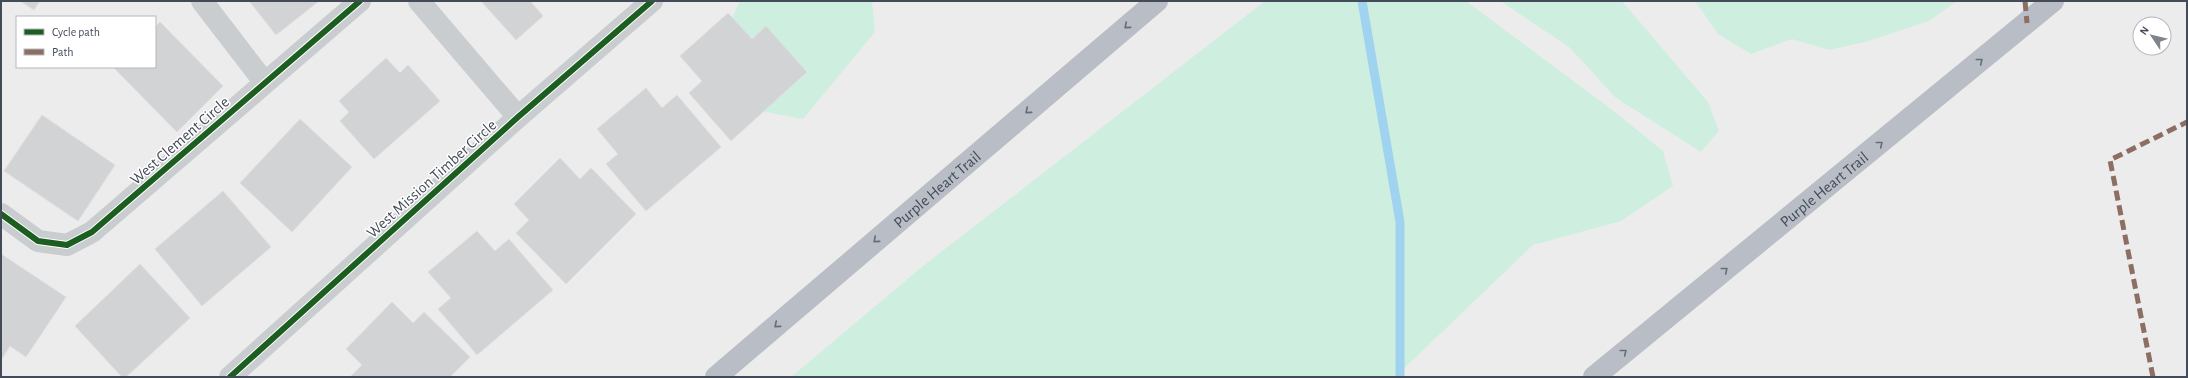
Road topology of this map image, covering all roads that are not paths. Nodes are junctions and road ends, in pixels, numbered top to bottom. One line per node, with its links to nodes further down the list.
1 (202, 1): 7 (street)
2 (360, 1): 7 (street, West Clement Circle)
3 (419, 1): 8 (street)
4 (652, 1): 8 (street, West Mission Timber Circle)
5 (1157, 1): 11 (highway, Purple Heart Trail, one-way to 11)
6 (2053, 1): 12 (highway, Purple Heart Trail, one-way to 6)
7 (265, 83): 9 (street, West Clement Circle)
8 (518, 117): 10 (street, West Mission Timber Circle)
9 (1, 214)
10 (230, 377)
11 (716, 377)
12 (1594, 377)

